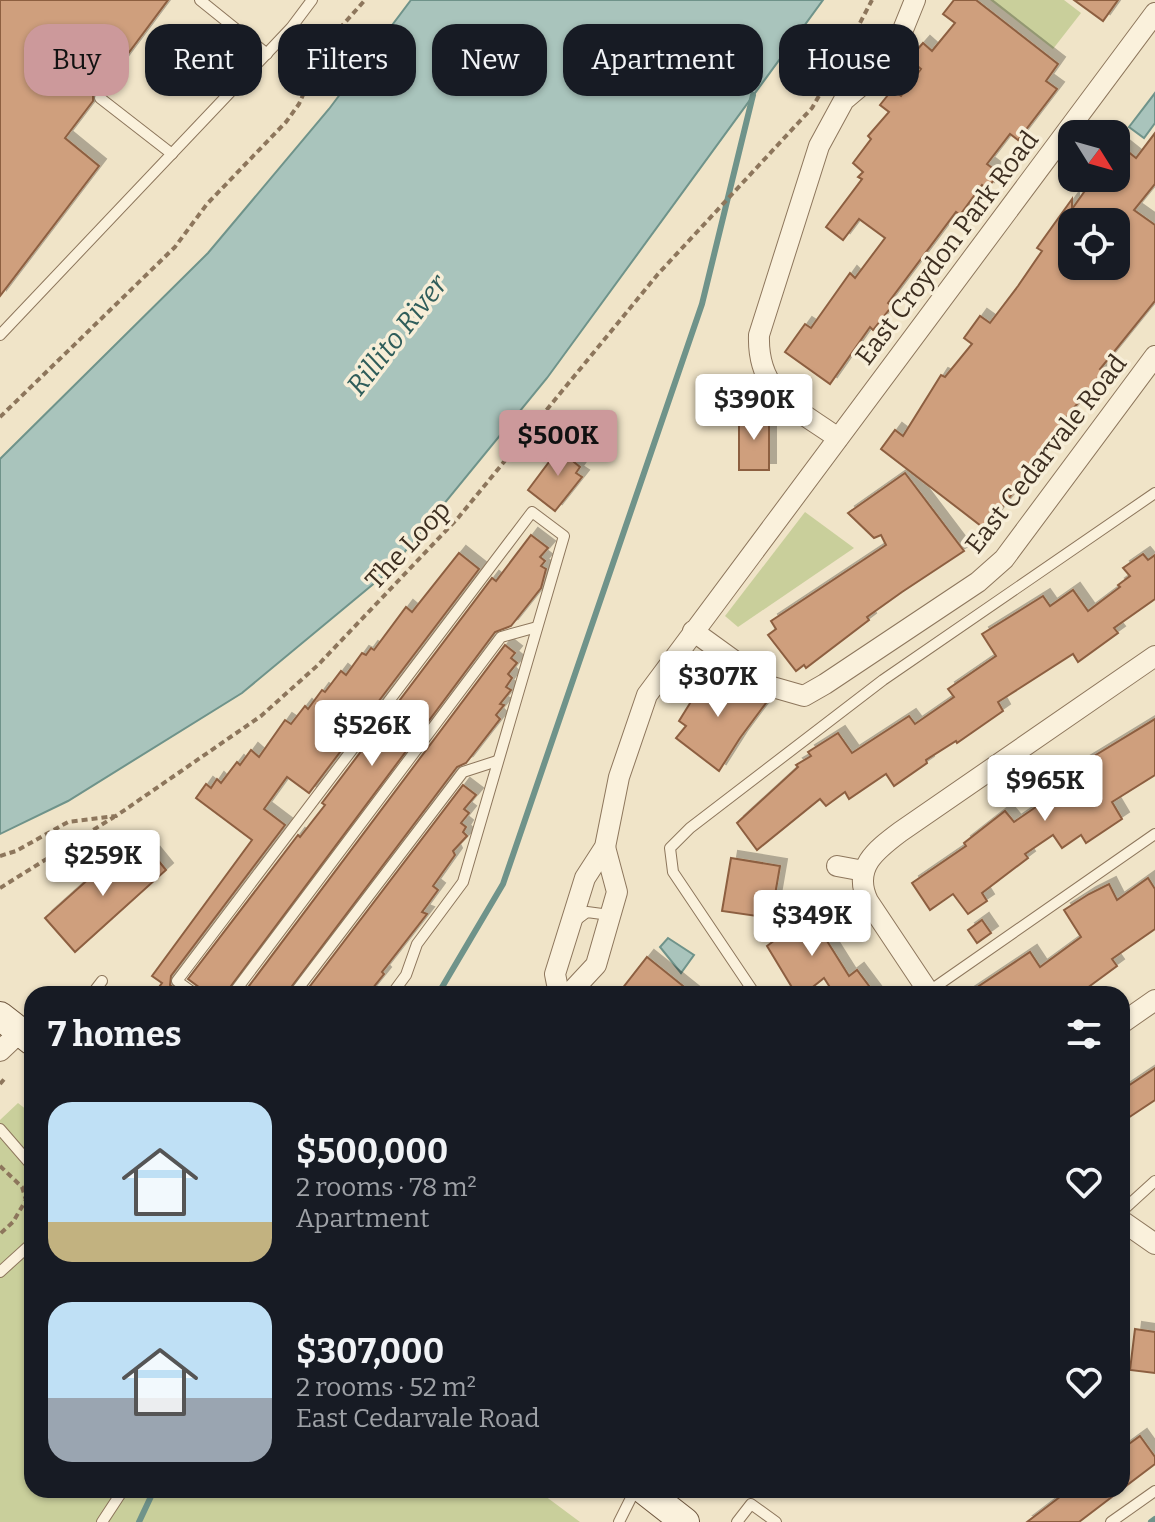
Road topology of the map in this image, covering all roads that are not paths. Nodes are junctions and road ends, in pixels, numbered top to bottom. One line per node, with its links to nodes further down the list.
1 (200, 0): 5 (lane)
2 (312, 0): 5 (lane)
3 (915, 0): 10 (street)
4 (1155, 13): 10 (street, East Croydon Park Road)
5 (267, 54): 7 (lane)
6 (100, 98): 7 (lane)
7 (172, 154): 8 (lane)
8 (0, 335)
9 (1155, 356): 13 (street, East Cedarvale Road)
10 (838, 438): 13 (street, East Croydon Park Road)
11 (1155, 493): 30 (lane)
12 (537, 627): 15 (lane); 24 (lane); 25 (lane)
13 (693, 631): 17 (street, East Croydon Park Road)
14 (1155, 656): 19 (street)
15 (497, 761): 26 (lane); 27 (lane)
16 (1155, 834): 32 (lane)
17 (605, 847): 20 (street, East Croydon Park Road); 21 (street, East Croydon Park Road)
18 (837, 866): 19 (street)
19 (863, 874): 31 (street)
20 (570, 924): 21 (lane); 28 (street, East Croydon Park Road)
21 (608, 924): 29 (street, East Croydon Park Road)
22 (102, 981): 23 (lane)
23 (98, 986)
24 (184, 986)
25 (239, 986)
26 (300, 986)
27 (398, 986)
28 (557, 986)
29 (576, 986)
30 (750, 986)
31 (924, 986)
32 (939, 986)
33 (1155, 1000): 34 (street)
34 (1130, 1017)
35 (0, 1129): 36 (lane)
36 (24, 1157)
37 (1155, 1181): 38 (lane)
38 (1130, 1204)
39 (1130, 1227): 40 (street)
40 (1155, 1244)
41 (24, 1250): 42 (lane)
42 (0, 1272)
43 (1155, 1491): 50 (lane)
44 (118, 1498): 46 (lane)
45 (659, 1502): 47 (lane)
46 (102, 1522)
47 (619, 1522)
48 (737, 1522): 49 (lane)
49 (776, 1522)
50 (1111, 1522)

